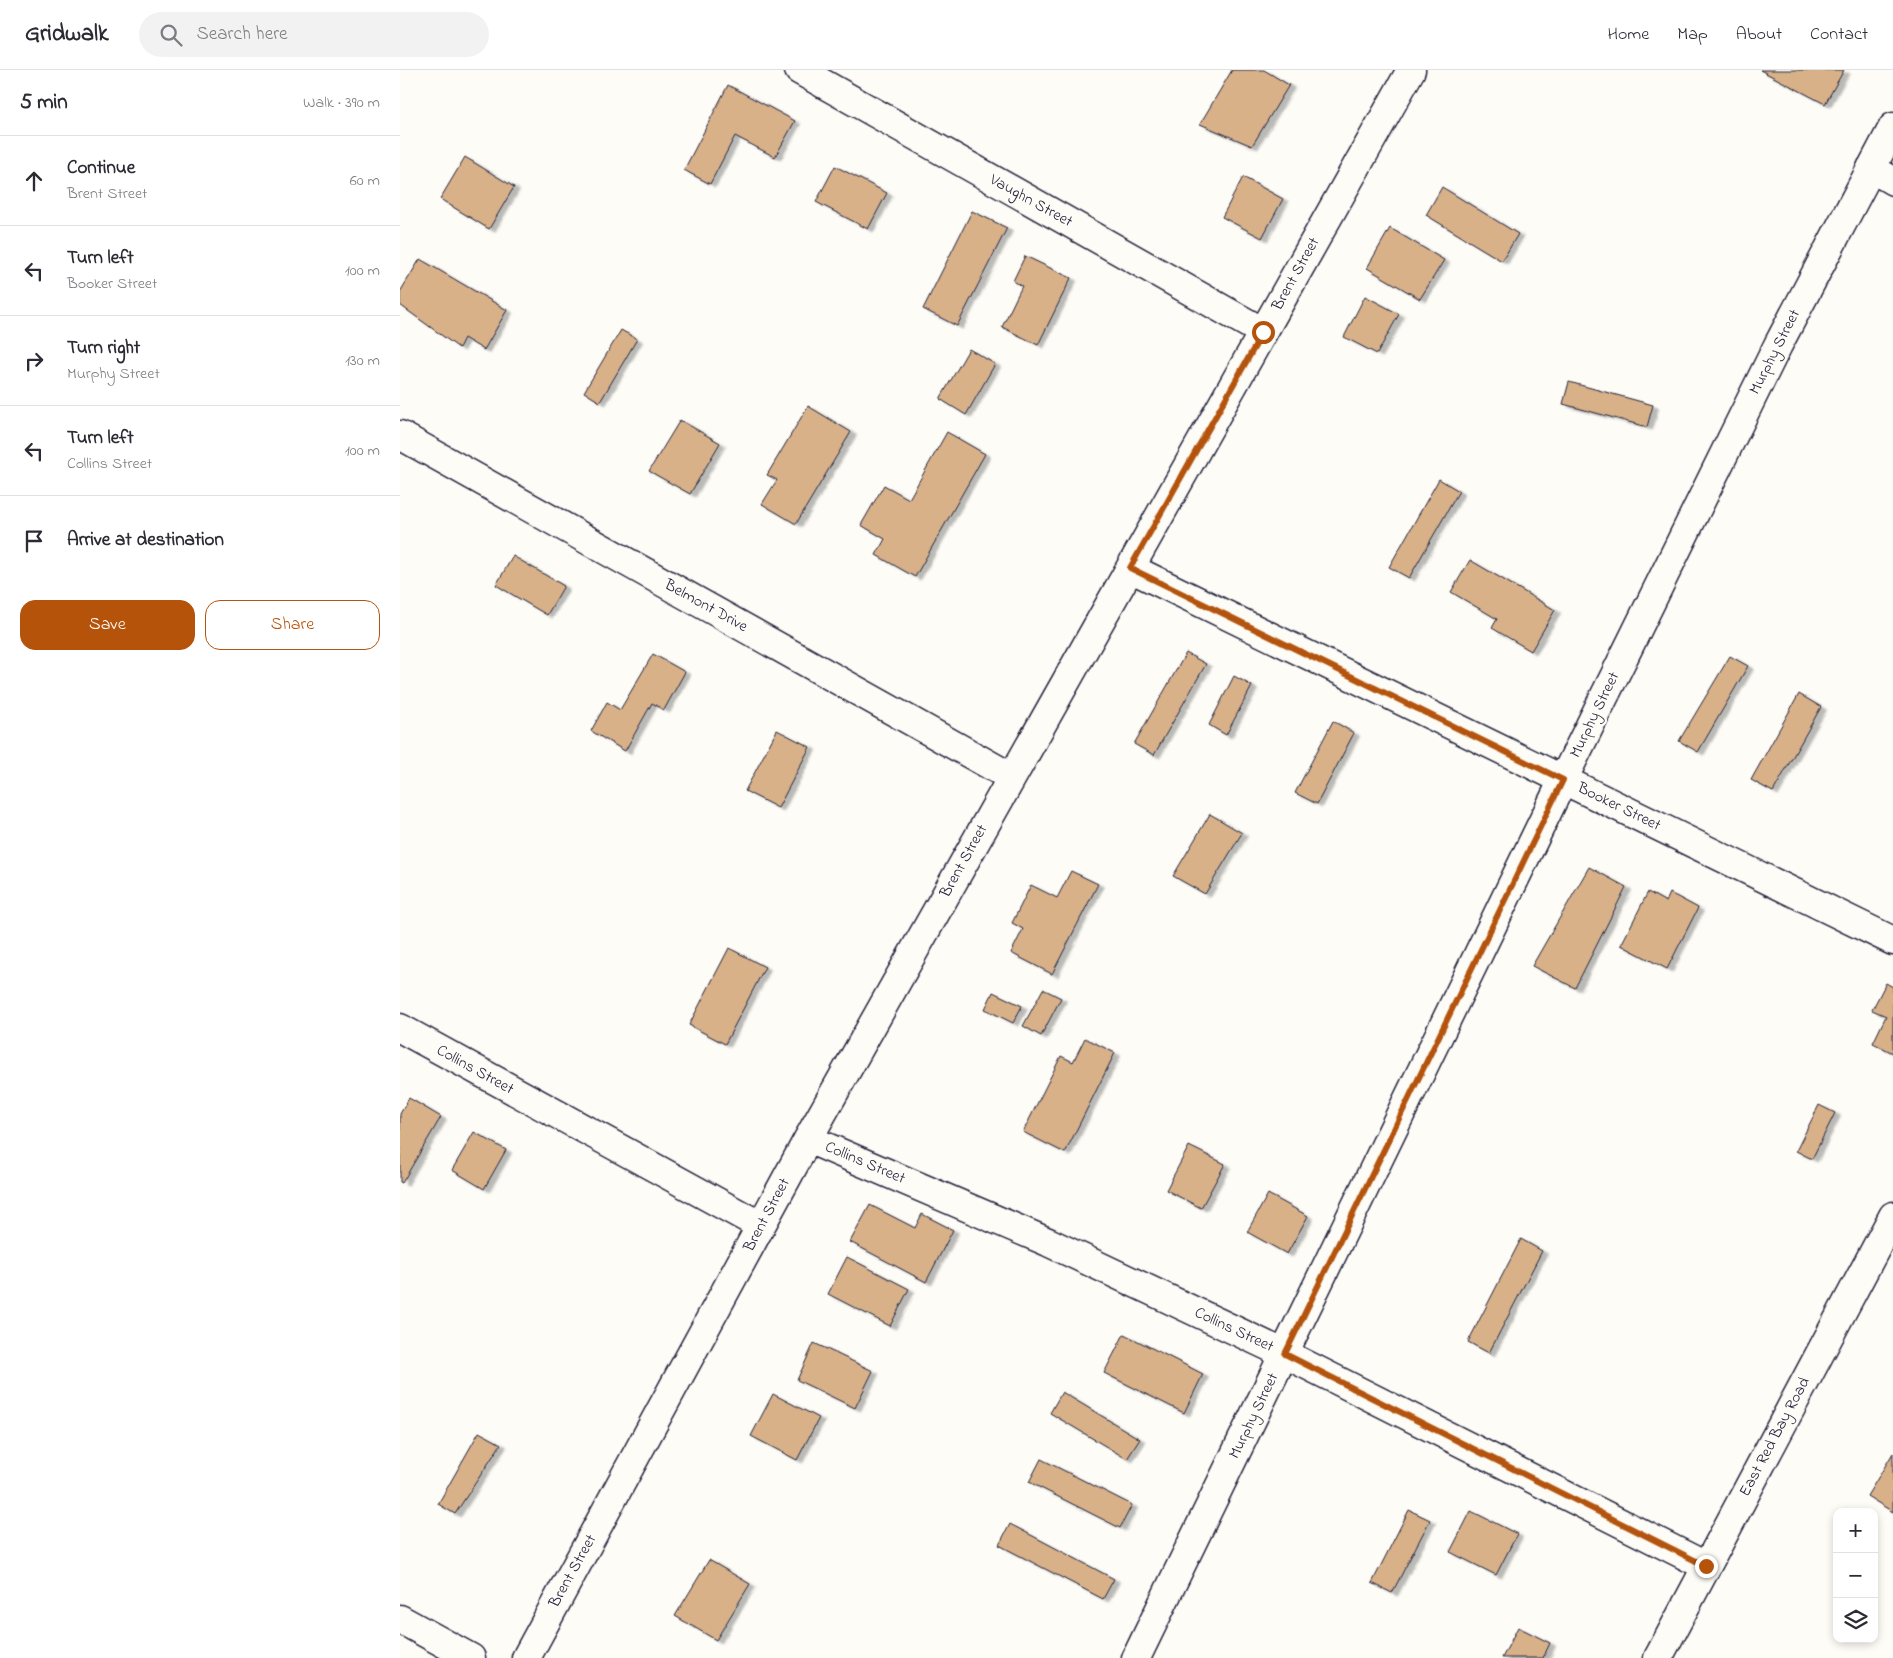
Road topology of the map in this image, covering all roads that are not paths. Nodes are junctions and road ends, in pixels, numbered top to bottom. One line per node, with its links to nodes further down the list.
1 (799, 70): 5 (street, Vaughn Street)
2 (1411, 70): 5 (street, Brent Street)
3 (1893, 127): 4 (street, Murphy Street)
4 (1882, 174): 9 (street, Murphy Street)
5 (1263, 332): 7 (street, Brent Street)
6 (400, 435): 8 (street, Belmont Drive)
7 (1130, 568): 8 (street, Brent Street); 9 (street, Booker Street)
8 (1011, 777): 12 (street, Brent Street)
9 (1563, 780): 10 (street, Booker Street); 15 (street, Murphy Street)
10 (1893, 941)
11 (400, 1028): 14 (street, Collins Street)
12 (808, 1139): 14 (street, Brent Street); 15 (street, Collins Street)
13 (1893, 1216): 16 (street, East Red Bay Road)
14 (761, 1226): 19 (street, Brent Street)
15 (1285, 1354): 16 (street, Collins Street); 20 (street, Murphy Street)
16 (1706, 1566): 21 (street, East Red Bay Road)
17 (400, 1619): 18 (street)
18 (471, 1658)
19 (526, 1658)
20 (1136, 1658)
21 (1658, 1658)

